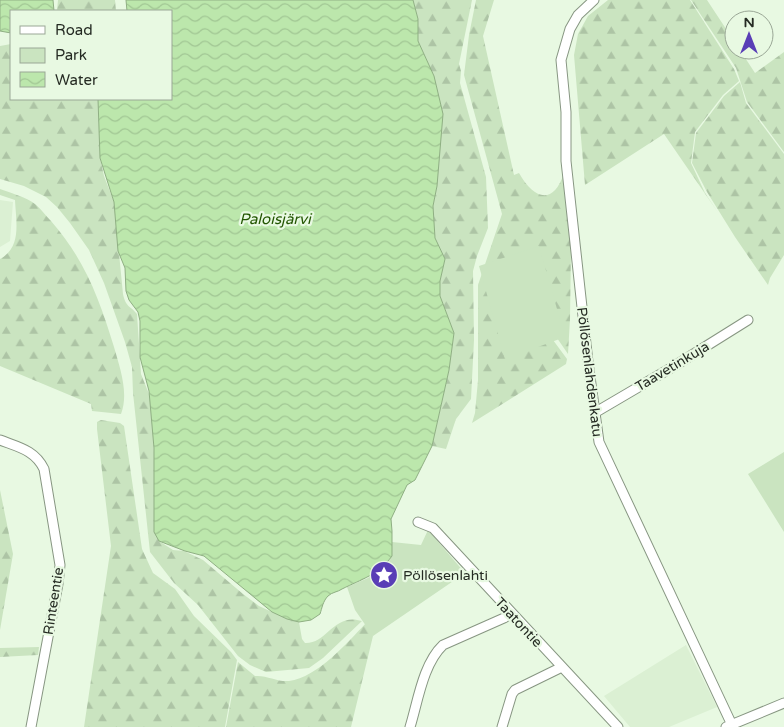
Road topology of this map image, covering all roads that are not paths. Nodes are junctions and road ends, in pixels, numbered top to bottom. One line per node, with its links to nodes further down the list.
1 (594, 0): 3 (street, Pöllösenlahdenkatu)
2 (748, 320): 3 (street, Taavetinkuja)
3 (596, 412): 9 (street, Pöllösenlahdenkatu)
4 (0, 440): 10 (street, Rinteentie)
5 (418, 522): 6 (street, Taatontie)
6 (511, 613): 7 (street, Taatontie); 11 (street)
7 (562, 667): 12 (street); 13 (street, Taatontie)
8 (784, 703): 9 (street)
9 (729, 726)
10 (31, 727)
11 (410, 727)
12 (502, 727)
13 (618, 727)

